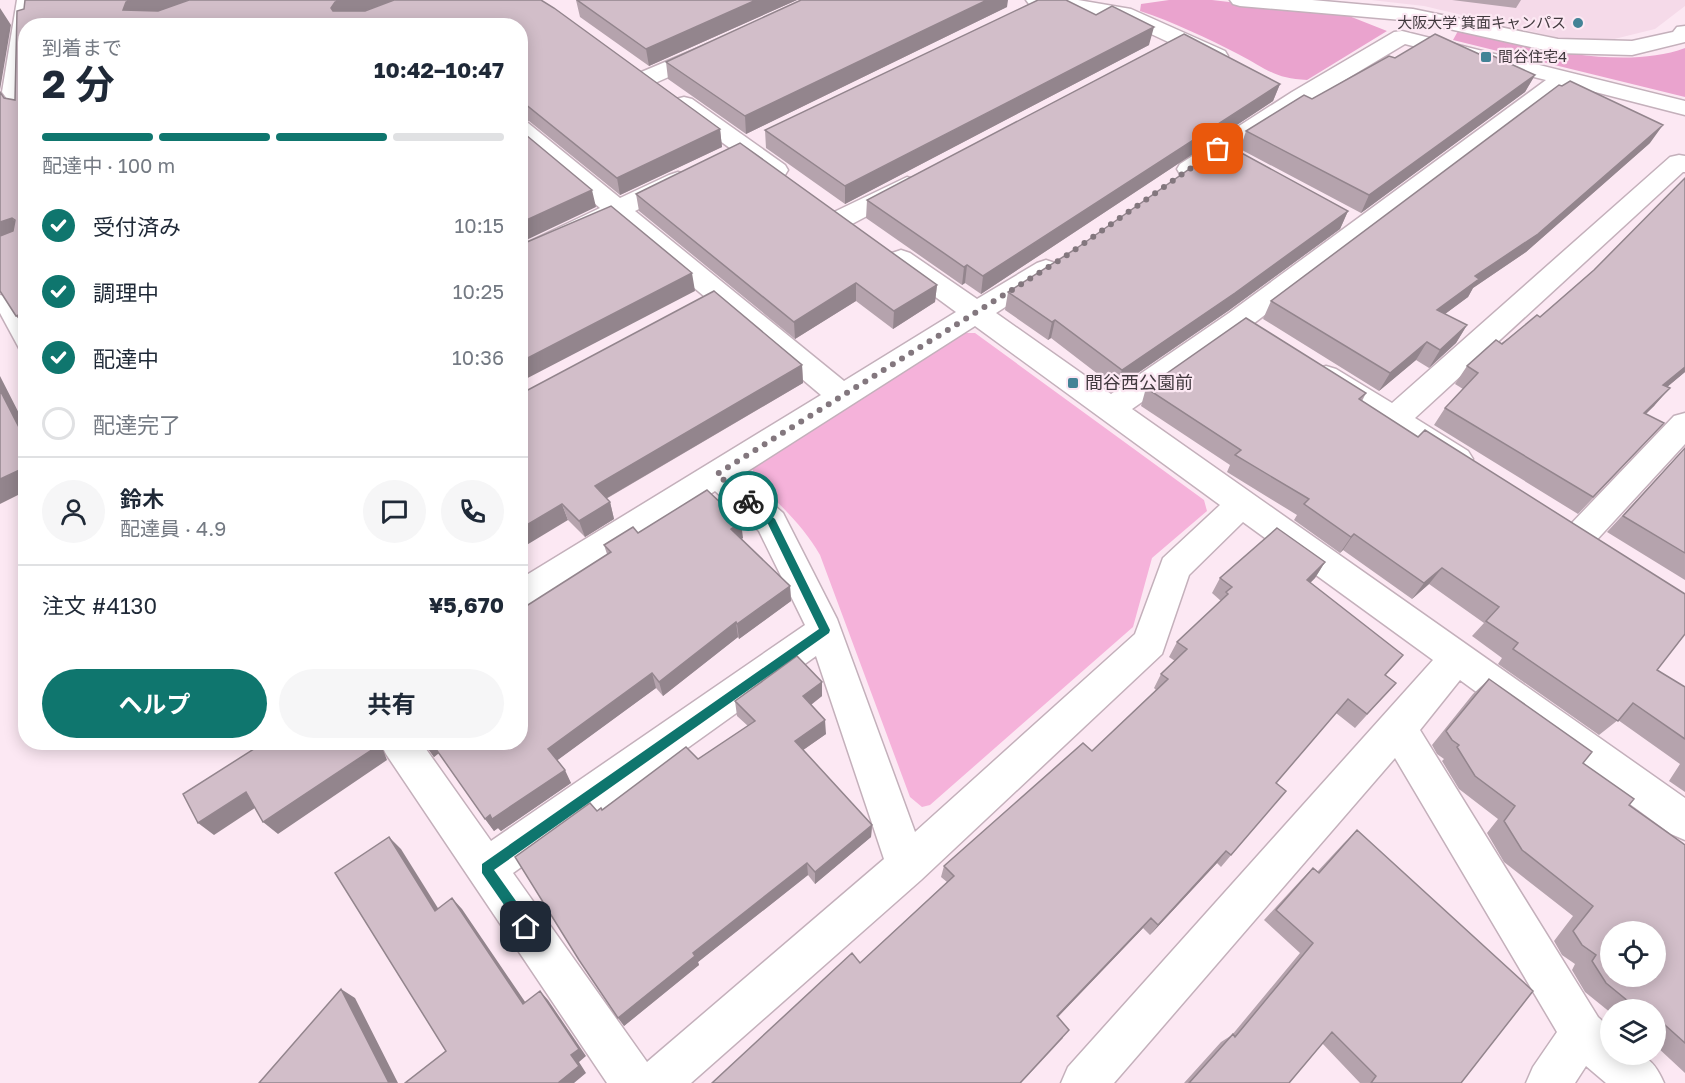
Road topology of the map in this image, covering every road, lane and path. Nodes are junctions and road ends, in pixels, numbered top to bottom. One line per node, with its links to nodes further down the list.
1 (29, 0): 5 (street)
2 (1240, 0): 4 (street)
3 (1034, 4): 7 (street)
4 (1346, 5): 6 (street)
5 (24, 18)
6 (1685, 32)
7 (1182, 39): 9 (street); 10 (street)
8 (722, 44): 16 (street)
9 (1161, 50)
10 (1236, 65)
11 (18, 76): 13 (street)
12 (1563, 78): 14 (street); 19 (street); 27 (street)
13 (18, 99)
14 (1685, 108)
15 (528, 138): 20 (street)
16 (734, 153): 20 (street); 21 (street)
17 (1683, 161): 33 (street)
18 (928, 174): 21 (street)
19 (1170, 183)
20 (618, 209): 23 (street); 31 (street)
21 (843, 218): 25 (street)
22 (1072, 251): 25 (street)
23 (528, 253)
24 (0, 300): 26 (lane)
25 (975, 312): 31 (street); 32 (street)
26 (5, 320): 28 (lane)
27 (1239, 320): 29 (street); 32 (street)
28 (18, 336)
29 (1268, 339)
30 (1306, 364): 33 (street)
31 (842, 396): 35 (street)
32 (1110, 409): 37 (street)
33 (1394, 420): 36 (street)
34 (1685, 424): 38 (street)
35 (717, 474): 39 (street); 40 (street)
36 (1482, 475)
37 (1242, 503): 41 (street); 45 (street)
38 (1609, 554)
39 (528, 592)
40 (825, 630): 45 (street); 46 (street)
41 (1457, 658): 42 (street); 44 (street)
42 (1398, 728): 47 (street); 50 (street)
43 (405, 750): 46 (street)
44 (1685, 820)
45 (907, 866): 49 (street)
46 (486, 868): 48 (street)
47 (1582, 1033): 51 (street); 52 (street)
48 (634, 1083)
49 (657, 1083)
50 (1084, 1083)
51 (1548, 1083)
52 (1641, 1083)

